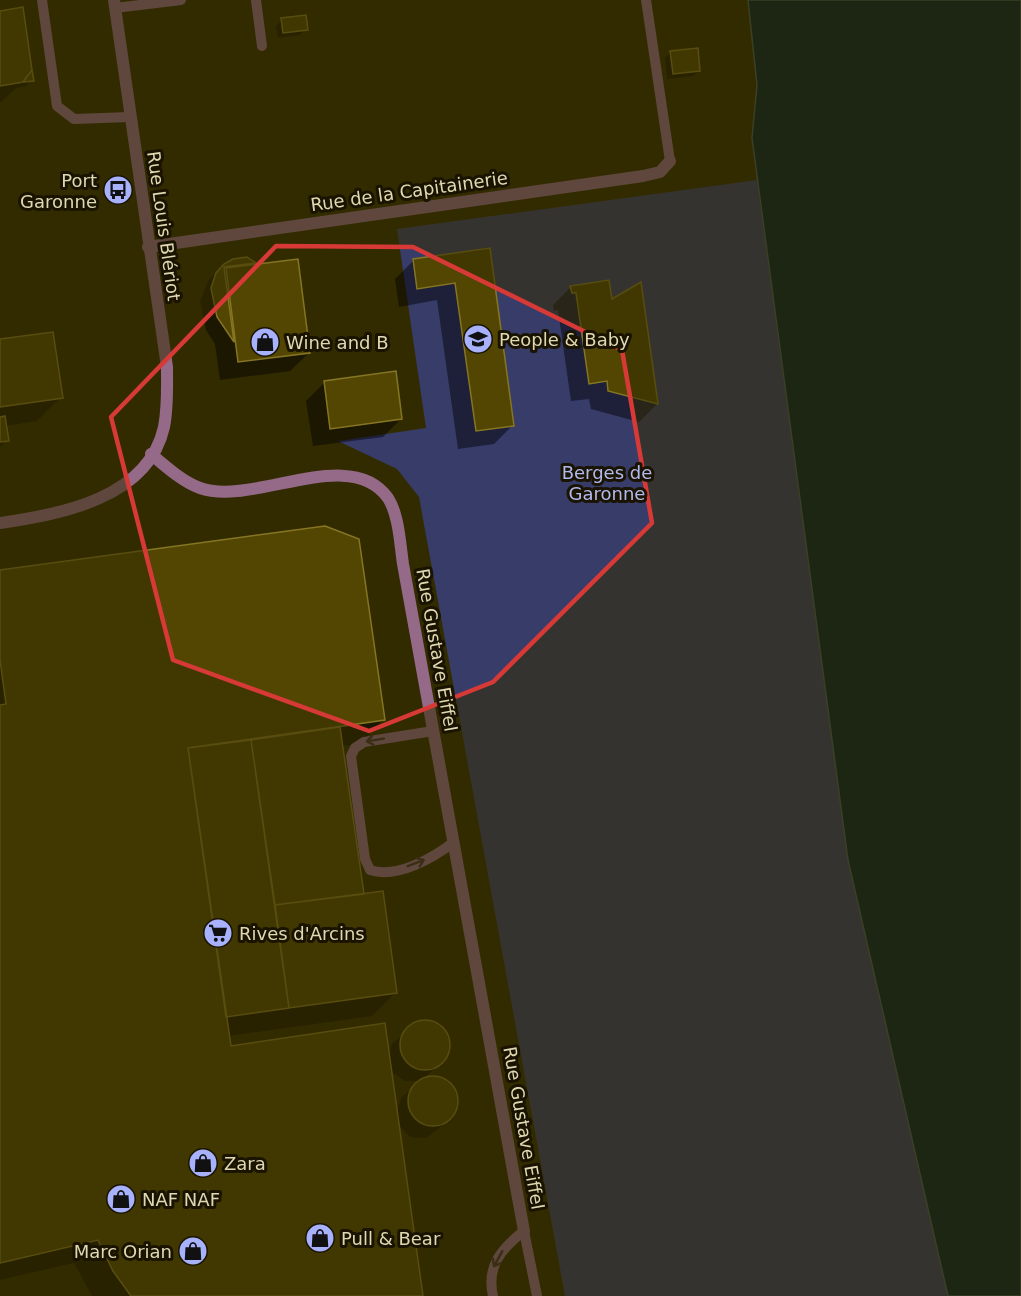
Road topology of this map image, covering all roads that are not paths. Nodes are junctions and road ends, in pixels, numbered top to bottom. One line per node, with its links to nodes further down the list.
1 (42, 0): 7 (lane)
2 (181, 0): 5 (lane)
3 (256, 0): 6 (lane)
4 (646, 0): 8 (lane)
5 (115, 4): 7 (street, Rue Louis Blériot)
6 (262, 46)
7 (130, 117): 9 (street, Rue Louis Blériot)
8 (670, 161): 9 (street, Rue de la Capitainerie)
9 (148, 247): 10 (street, Rue Louis Blériot)
10 (151, 454): 11 (street); 12 (street, Rue Gustave Eiffel)
11 (0, 523)
12 (433, 731): 13 (street, Rue Gustave Eiffel); 13 (lane, one-way to 13)
13 (454, 842): 14 (street, Rue Gustave Eiffel)
14 (524, 1231): 15 (lane, one-way to 15); 16 (lane)
15 (492, 1296)
16 (537, 1296)

